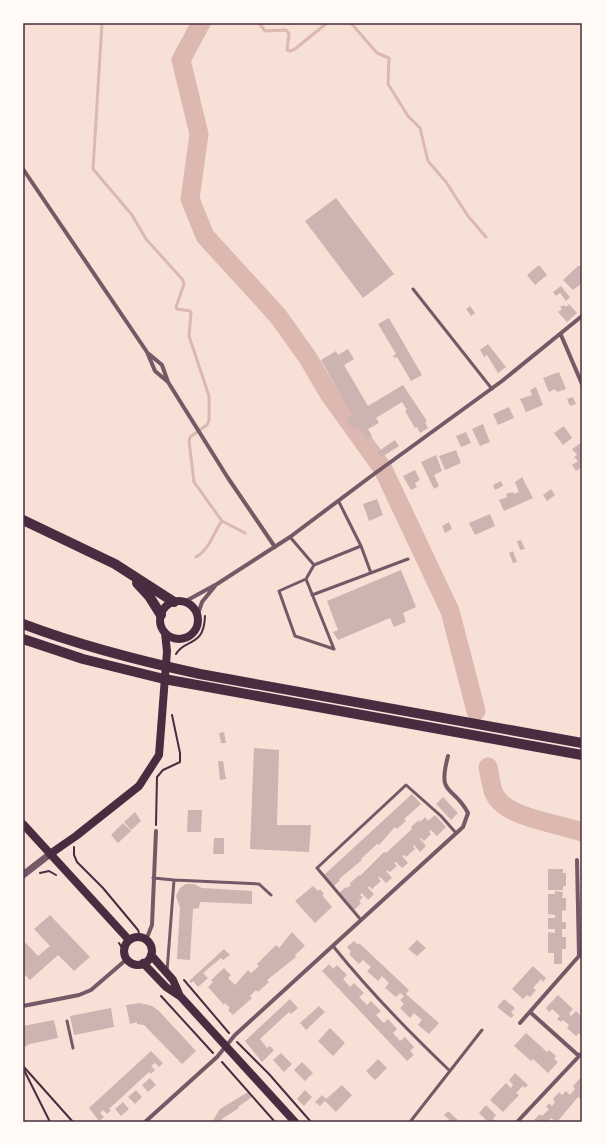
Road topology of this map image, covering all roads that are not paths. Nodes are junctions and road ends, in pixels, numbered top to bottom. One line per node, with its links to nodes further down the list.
1 (23, 169): 5 (street)
2 (413, 288): 8 (lane)
3 (582, 316): 4 (street)
4 (561, 335): 7 (street); 8 (street)
5 (147, 352): 6 (street); 6 (street)
6 (168, 382): 13 (street)
7 (582, 384)
8 (492, 389): 9 (street)
9 (339, 502): 11 (street); 12 (lane)
10 (23, 520): 16 (main road)
11 (290, 537): 13 (street); 15 (lane)
12 (361, 546): 15 (lane); 17 (lane)
13 (275, 547): 19 (street)
14 (408, 559): 17 (lane)
15 (314, 565): 18 (lane)
16 (128, 573): 21 (main road); 22 (main road)
17 (371, 573): 20 (lane)
18 (306, 579): 20 (lane); 20 (lane)
19 (217, 584): 21 (street); 23 (street)
20 (312, 595)
21 (179, 602): 22 (main road); 23 (main road)
22 (161, 615): 25 (main road)
23 (197, 617): 27 (main road)
24 (23, 624): 29 (main road)
25 (165, 633): 27 (main road); 28 (main road)
26 (23, 639): 30 (main road)
27 (180, 639): 28 (main road)
28 (167, 651): 35 (main road)
29 (582, 743)
30 (582, 755)
31 (448, 756): 34 (street)
32 (23, 824): 35 (main road)
33 (156, 831): 38 (street)
34 (456, 833): 41 (street); 41 (lane)
35 (50, 854): 37 (street); 43 (main road)
36 (577, 860): 44 (street)
37 (23, 875)
38 (153, 878): 39 (lane); 42 (street)
39 (174, 880): 40 (lane); 49 (lane)
40 (270, 895)
41 (361, 920): 45 (street)
42 (143, 939): 43 (main road); 46 (main road)
43 (129, 940): 47 (main road)
44 (580, 944): 52 (street)
45 (332, 946): 56 (street); 59 (lane)
46 (151, 955): 48 (main road); 49 (main road)
47 (126, 956): 48 (main road); 51 (street)
48 (143, 963): 50 (main road)
49 (166, 973): 50 (main road)
50 (181, 997): 56 (main road)
51 (23, 1006)
52 (530, 1012): 54 (street); 58 (street)
53 (67, 1022): 57 (lane)
54 (520, 1023)
55 (482, 1030): 59 (lane)
56 (226, 1047): 60 (street); 61 (main road)
57 (73, 1048)
58 (581, 1054): 63 (street)
59 (450, 1071): 62 (lane)
60 (145, 1122)
61 (295, 1122)
62 (410, 1122)
63 (517, 1122)

